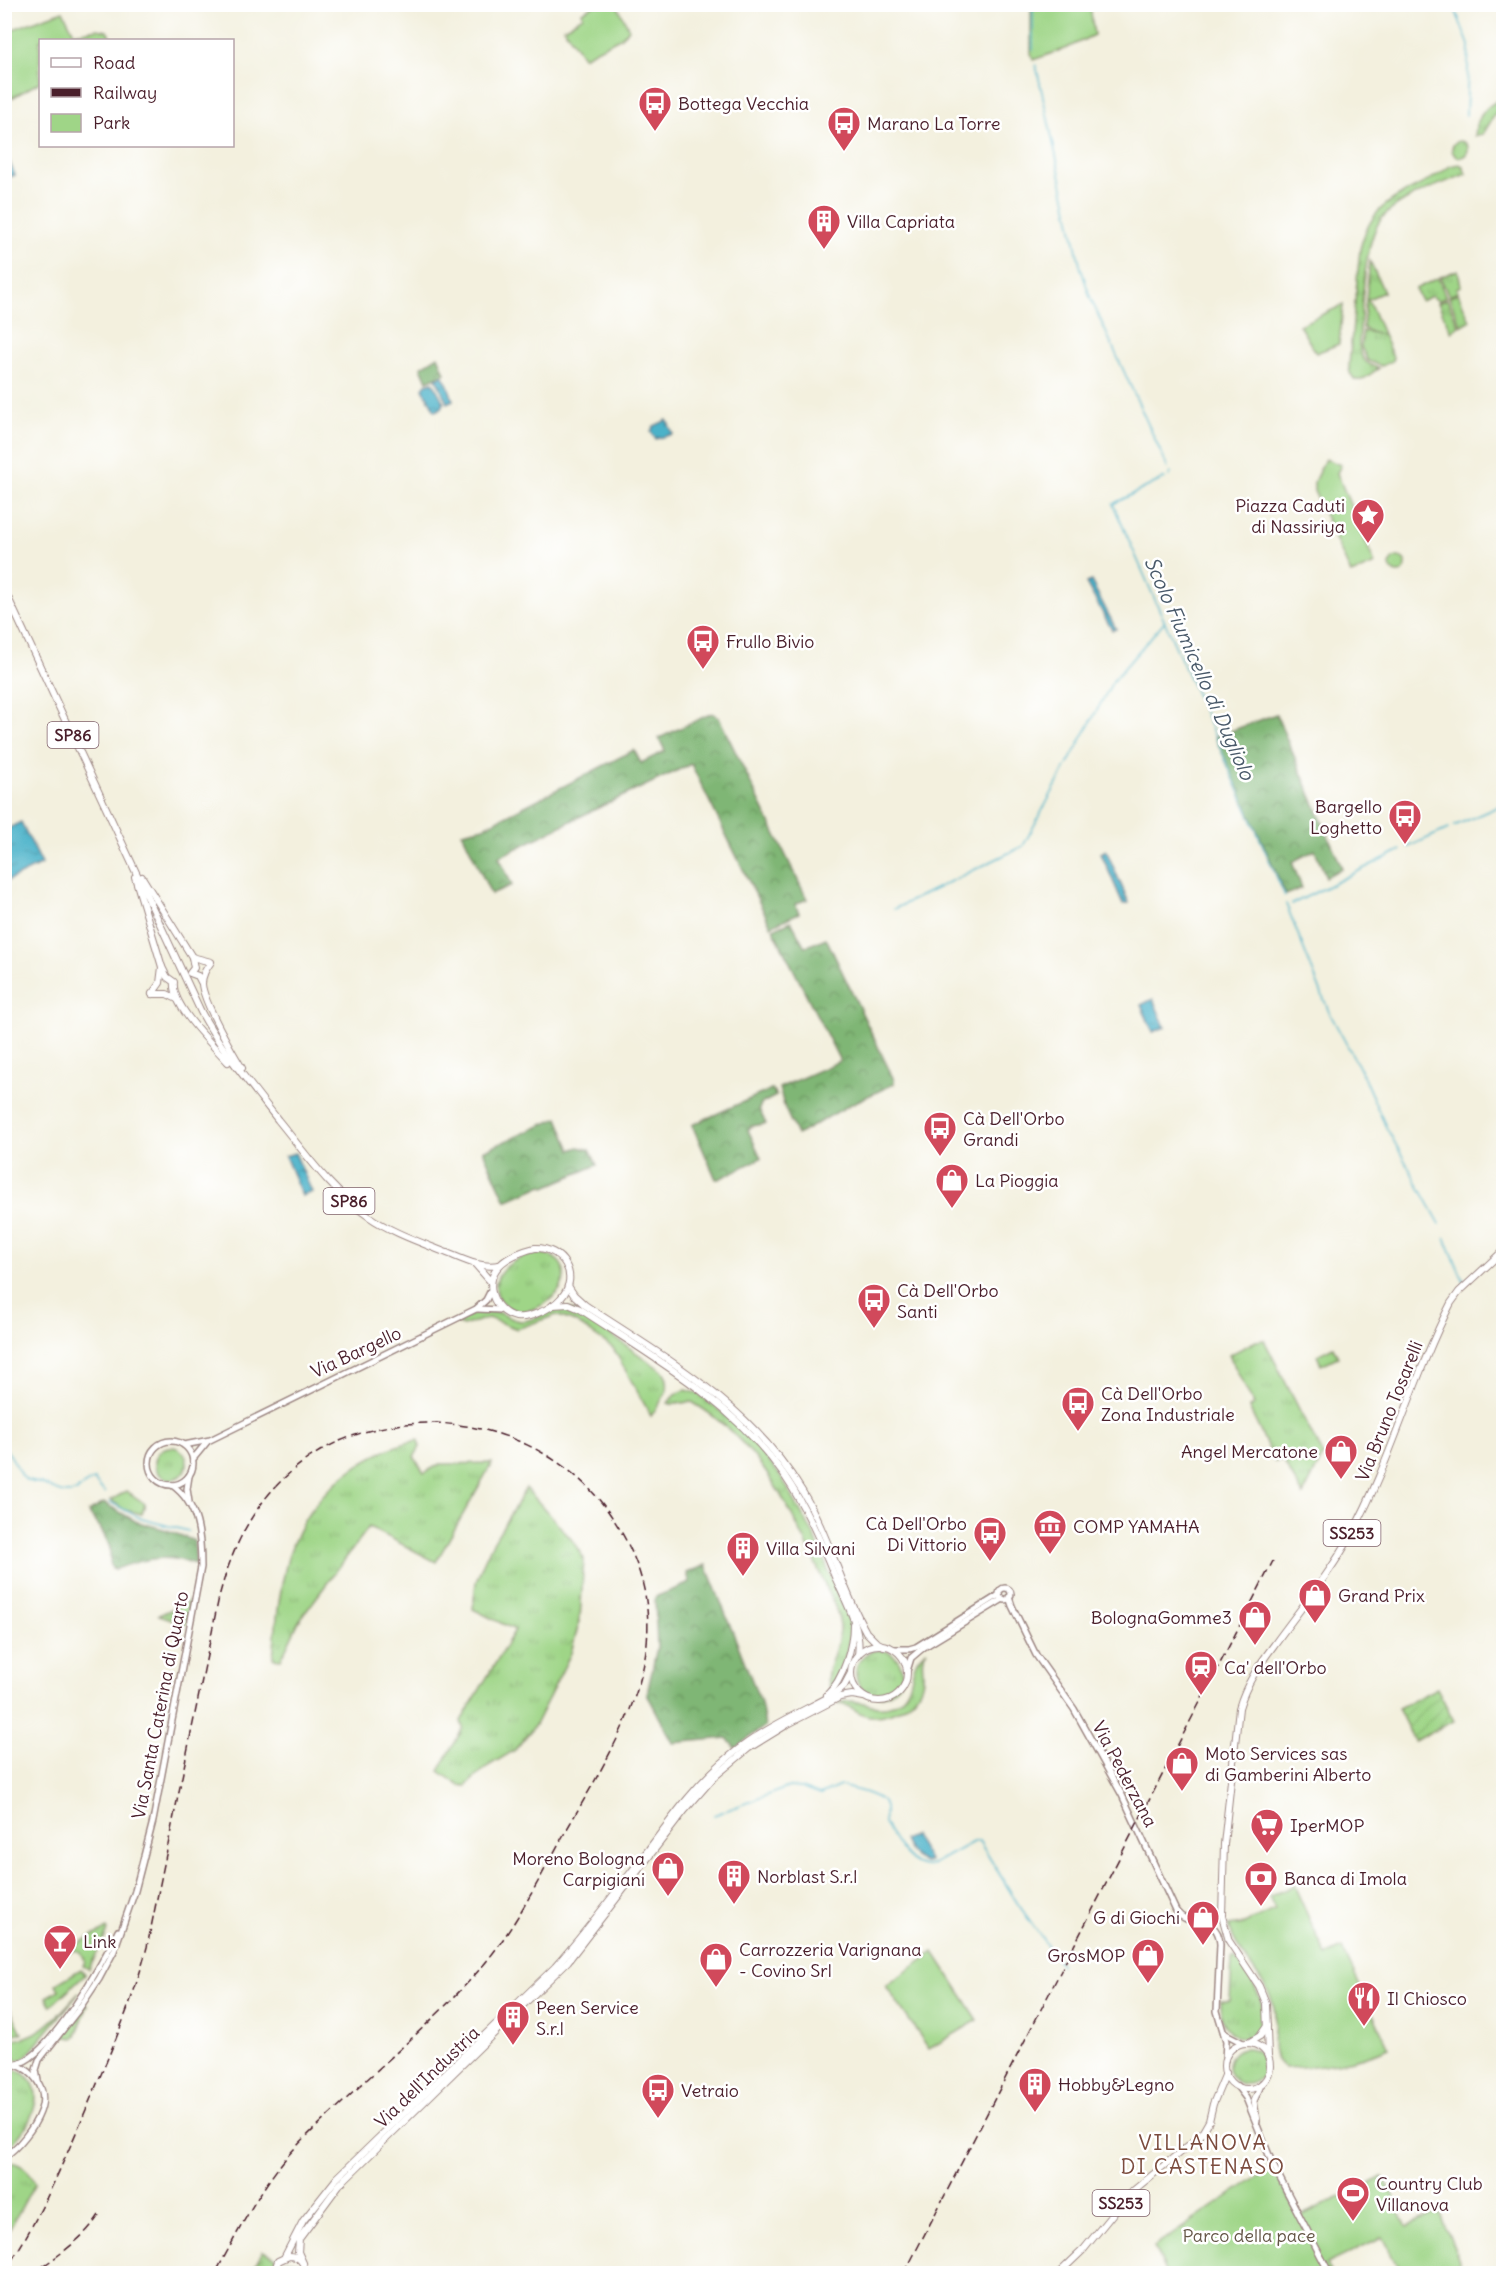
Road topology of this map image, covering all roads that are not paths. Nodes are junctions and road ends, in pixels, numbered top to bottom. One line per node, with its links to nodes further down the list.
1 (4, 589): 2 (main road, SP86)
2 (132, 861): 3 (main road); 4 (main road); 7 (main road, SP86)
3 (192, 957): 5 (main road); 5 (main road)
4 (162, 967): 6 (main road); 6 (main road)
5 (202, 984): 7 (main road)
6 (177, 999): 7 (main road)
7 (259, 1095): 9 (main road, SP86)
8 (1503, 1250): 33 (main road, Via Bruno Tosarelli / SS253)
9 (473, 1263): 10 (main road, SP86); 11 (main road, SP86)
10 (499, 1265): 11 (main road); 12 (main road)
11 (491, 1282): 13 (main road)
12 (568, 1286): 14 (main road); 25 (main road)
13 (491, 1290): 15 (main road, Via Bargello); 16 (main road)
14 (553, 1305): 16 (main road); 24 (main road)
15 (476, 1309): 16 (main road, Via Bargello); 17 (main road, Via Bargello)
16 (502, 1310)
17 (210, 1440): 18 (main road); 19 (main road)
18 (184, 1445): 19 (main road); 21 (main road)
19 (193, 1459): 20 (main road)
20 (189, 1476): 21 (main road); 22 (main road, Via Santa Caterina di Quarto)
21 (172, 1485): 22 (main road, Via Santa Caterina di Quarto)
22 (189, 1504): 32 (main road, Via Santa Caterina di Quarto)
23 (1004, 1598): 26 (main road); 28 (main road); 34 (main road, Via Pederzana)
24 (852, 1618): 27 (main road); 31 (main road)
25 (884, 1646): 26 (main road); 27 (main road)
26 (894, 1649): 28 (main road)
27 (858, 1655): 29 (main road)
28 (907, 1671): 30 (main road)
29 (851, 1673): 30 (main road); 31 (main road, Via dell'Industria)
30 (864, 1697): 48 (main road, Via dell'Industria)
31 (820, 1701): 47 (main road, Via dell'Industria)
32 (128, 1911): 39 (main road, Via Santa Caterina di Quarto); 41 (main road, Via Santa Caterina di Quarto)
33 (1267, 2026): 35 (main road); 36 (main road, Via Bruno Tosarelli / SS253)
34 (1224, 2033): 35 (main road); 37 (main road)
35 (1245, 2043): 36 (main road); 37 (main road)
36 (1268, 2057): 42 (main road, SS253)
37 (1225, 2061): 40 (main road, SS253)
38 (4, 2063): 39 (main road)
39 (16, 2064): 41 (main road)
40 (1226, 2073): 43 (main road); 44 (main road, SS253)
41 (38, 2081): 46 (main road, Via Santa Caterina di Quarto)
42 (1262, 2083): 43 (main road); 45 (main road)
43 (1236, 2086): 44 (main road); 45 (main road)
44 (1216, 2096): 51 (main road, SS253)
45 (1258, 2129): 52 (main road)
46 (4, 2157)
47 (285, 2256): 48 (main road); 49 (main road, Via dell'Industria)
48 (303, 2263): 50 (main road, Via dell'Industria)
49 (273, 2272)
50 (305, 2274)
51 (1058, 2274)
52 (1330, 2274)

